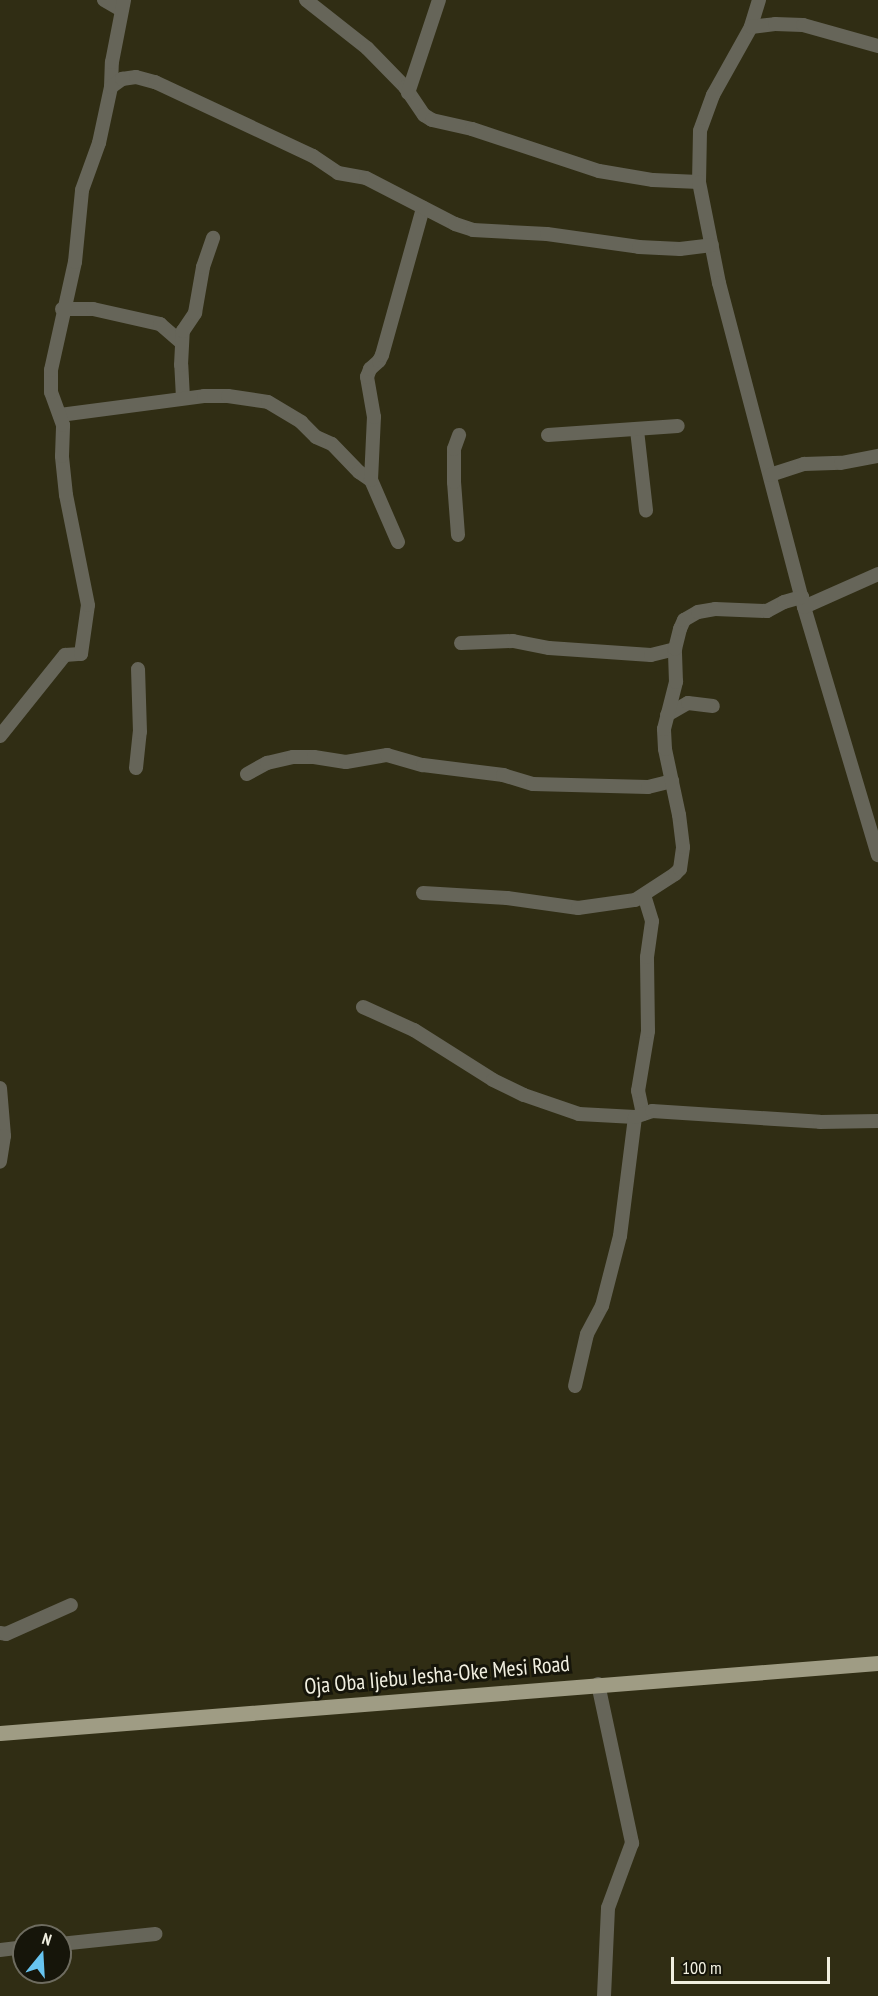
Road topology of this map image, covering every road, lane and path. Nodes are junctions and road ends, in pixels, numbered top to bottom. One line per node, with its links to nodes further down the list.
1 (104, 0): 5 (street)
2 (306, 0): 9 (street)
3 (439, 0): 9 (street)
4 (759, 0): 6 (street)
5 (122, 5): 8 (street)
6 (751, 27): 7 (street); 10 (street)
7 (878, 46)
8 (111, 87): 11 (street); 14 (street)
9 (408, 93): 10 (street)
10 (699, 182): 13 (street)
11 (423, 208): 13 (street); 24 (street)
12 (213, 238): 15 (street)
13 (712, 245): 23 (street)
14 (62, 309): 15 (street); 17 (street)
15 (182, 343): 16 (street)
16 (183, 398): 17 (street); 24 (street)
17 (60, 415): 37 (street)
18 (678, 426): 19 (street)
19 (637, 430): 21 (street); 25 (street)
20 (459, 435): 26 (street)
21 (548, 435)
22 (878, 456): 23 (street)
23 (770, 475): 29 (street)
24 (370, 480): 27 (street)
25 (646, 510)
26 (458, 535)
27 (398, 542)
28 (878, 574): 29 (street)
29 (803, 602): 31 (street); 41 (street)
30 (461, 643): 31 (street)
31 (675, 649): 33 (street)
32 (138, 669): 38 (street)
33 (676, 682): 34 (street); 36 (street)
34 (688, 703): 35 (street); 36 (street)
35 (712, 706)
36 (667, 715): 40 (street)
37 (0, 736)
38 (136, 768)
39 (247, 774): 40 (street)
40 (672, 781): 43 (street)
41 (878, 855)
42 (423, 893): 43 (street)
43 (644, 895): 46 (street)
44 (363, 1007): 46 (street)
45 (0, 1088): 48 (street)
46 (639, 1115): 47 (street); 49 (street)
47 (878, 1121)
48 (0, 1162)
49 (575, 1386)
50 (71, 1605): 51 (street)
51 (0, 1633)
52 (878, 1663): 53 (main road, Oja Oba Ijebu Jesha-Oke Mesi Road)
53 (598, 1684): 54 (main road, Oja Oba Ijebu Jesha-Oke Mesi Road); 57 (street)
54 (0, 1734)
55 (155, 1934): 56 (street)
56 (72, 1943)
57 (604, 1996)

